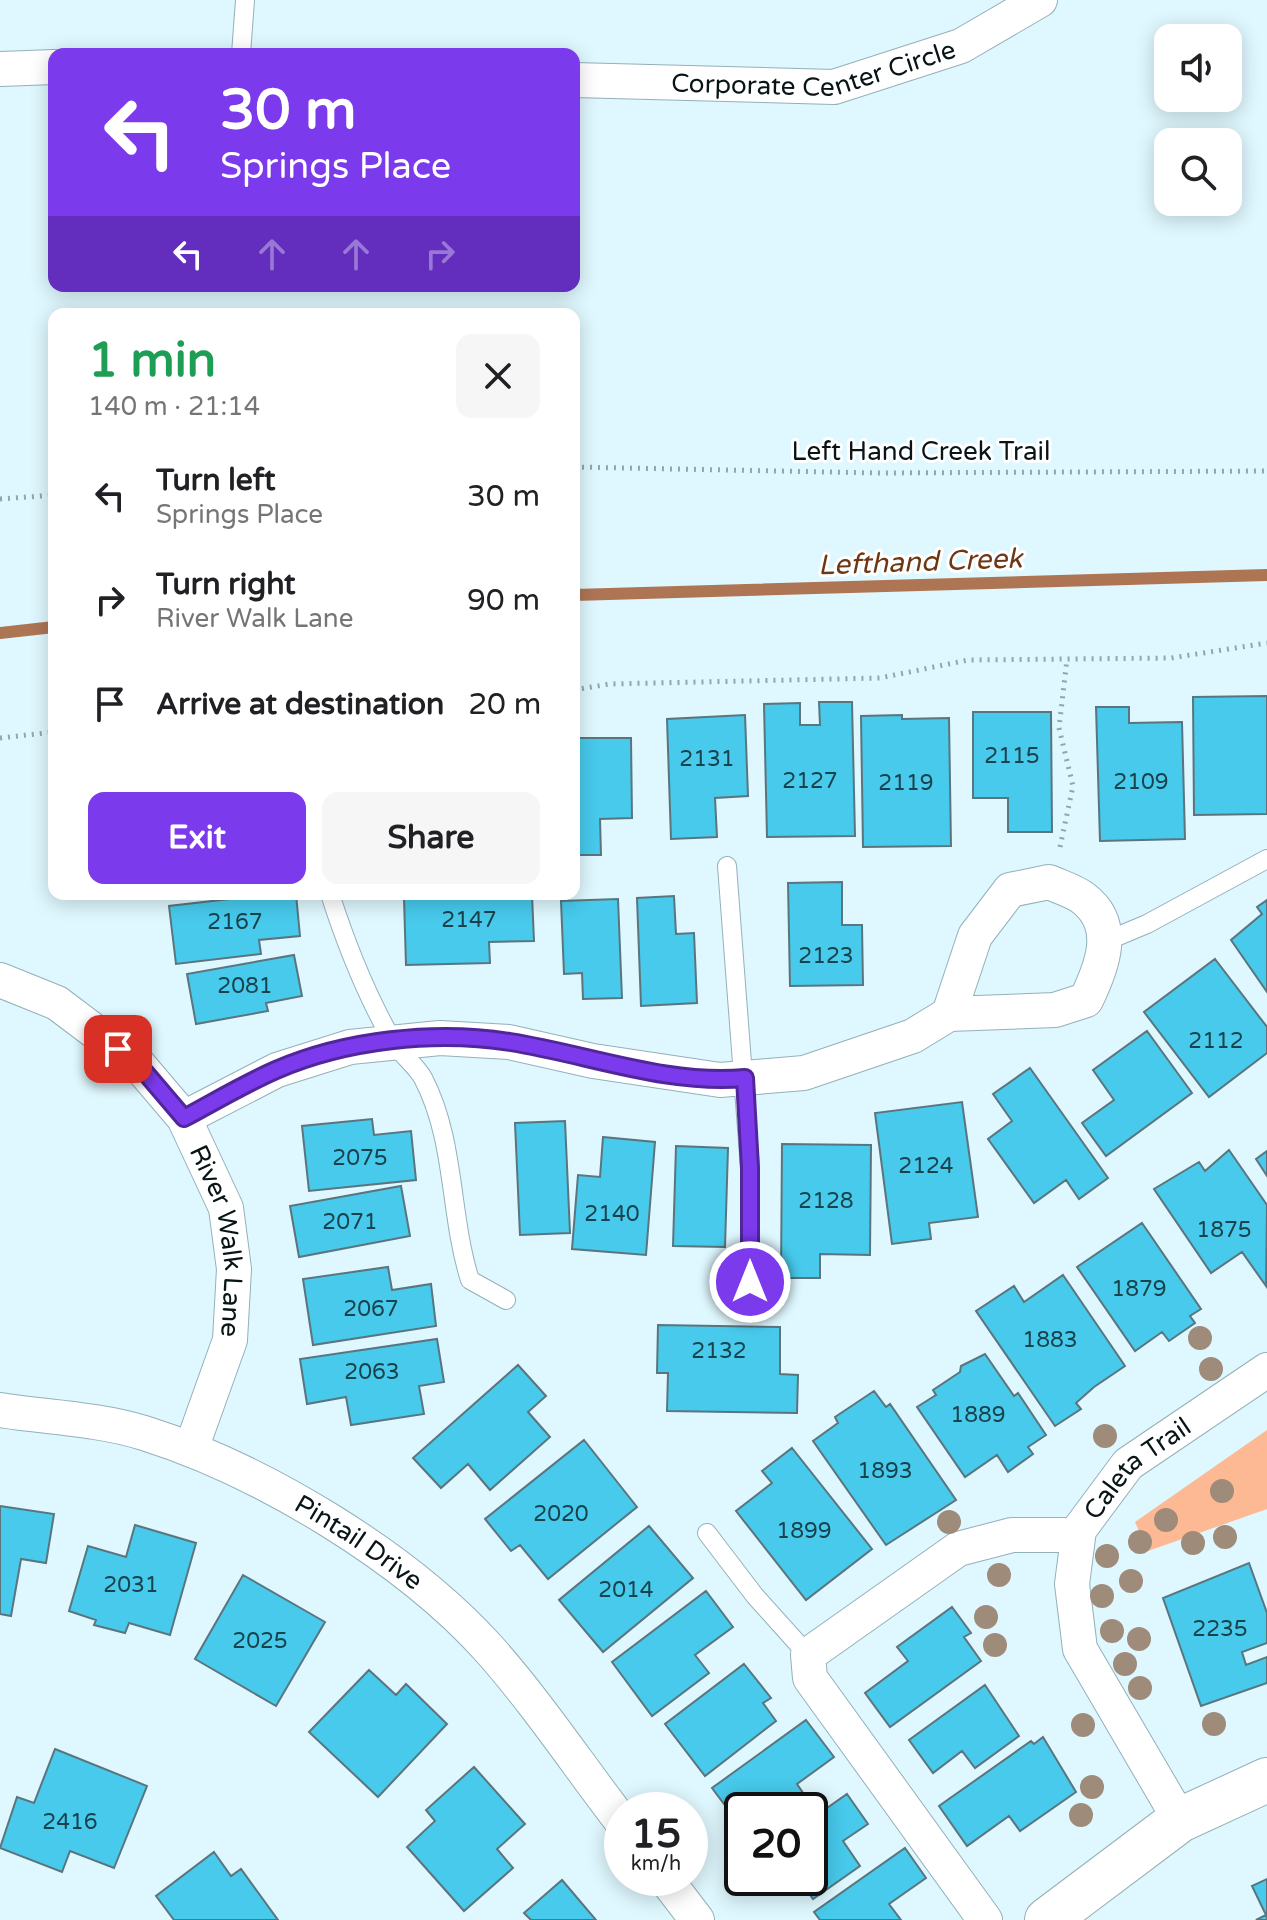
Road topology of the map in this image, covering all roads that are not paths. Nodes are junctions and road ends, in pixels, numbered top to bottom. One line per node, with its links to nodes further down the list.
1 (245, 0): 3 (lane)
2 (1040, 0): 6 (street, Corporate Center Circle)
3 (241, 48)
4 (48, 67): 5 (street)
5 (0, 69)
6 (580, 80)
7 (1267, 859): 10 (lane)
8 (727, 866): 14 (lane)
9 (332, 900): 13 (lane)
10 (1104, 942): 12 (street); 12 (street)
11 (0, 980): 15 (street, River Walk Lane)
12 (949, 1014): 14 (street)
13 (393, 1043): 14 (street); 15 (street); 17 (lane)
14 (745, 1078): 16 (lane)
15 (184, 1118): 20 (street, River Walk Lane)
16 (750, 1282)
17 (506, 1300)
18 (1267, 1370): 22 (street, Caleta Trail)
19 (0, 1410): 20 (street, Pintail Drive)
20 (191, 1449): 25 (street, Pintail Drive)
21 (707, 1533): 23 (lane)
22 (1078, 1535): 23 (street); 26 (street, Caleta Trail)
23 (808, 1655): 29 (street)
24 (1267, 1780): 26 (street)
25 (604, 1799)
26 (1180, 1820): 30 (street)
27 (679, 1896): 28 (street)
28 (697, 1920)
29 (985, 1920)
30 (1047, 1920)

